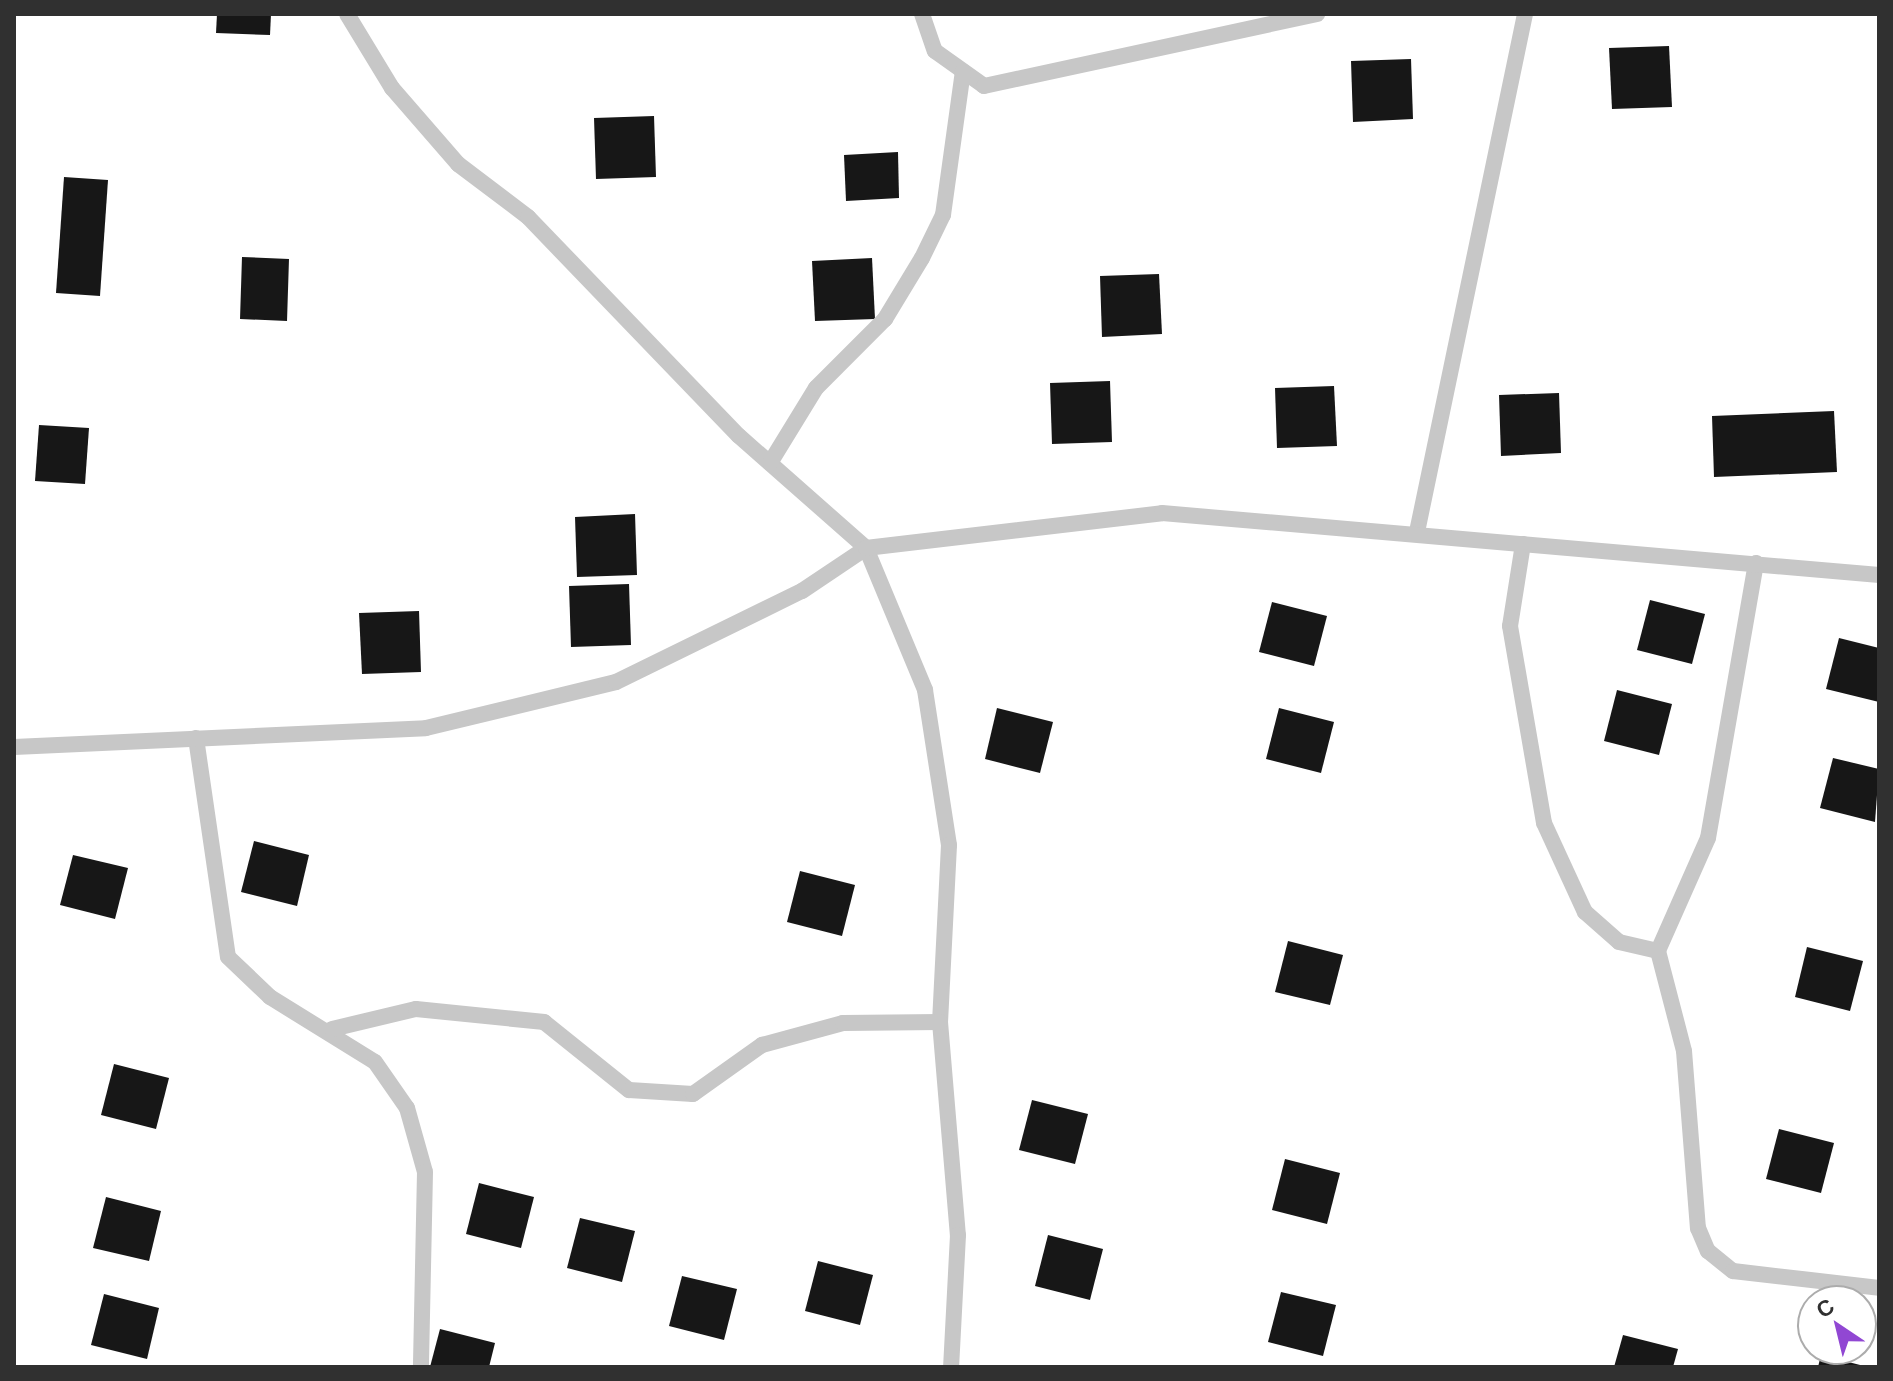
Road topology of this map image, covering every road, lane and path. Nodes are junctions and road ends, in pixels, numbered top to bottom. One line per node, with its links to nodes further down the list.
1 (347, 14): 6 (lane)
2 (922, 14): 5 (lane)
3 (1317, 14): 5 (lane)
4 (1525, 14): 7 (lane)
5 (963, 71): 6 (lane)
6 (770, 463): 9 (lane)
7 (1417, 532): 8 (lane); 9 (lane)
8 (1523, 544): 10 (lane); 14 (lane)
9 (866, 548): 12 (lane); 15 (lane)
10 (1756, 563): 11 (lane); 14 (lane)
11 (1879, 575)
12 (196, 738): 13 (lane); 16 (lane)
13 (14, 747)
14 (1658, 951): 17 (lane)
15 (940, 1022): 16 (lane); 19 (lane)
16 (332, 1029): 18 (lane)
17 (1879, 1288)
18 (421, 1367)
19 (951, 1367)

